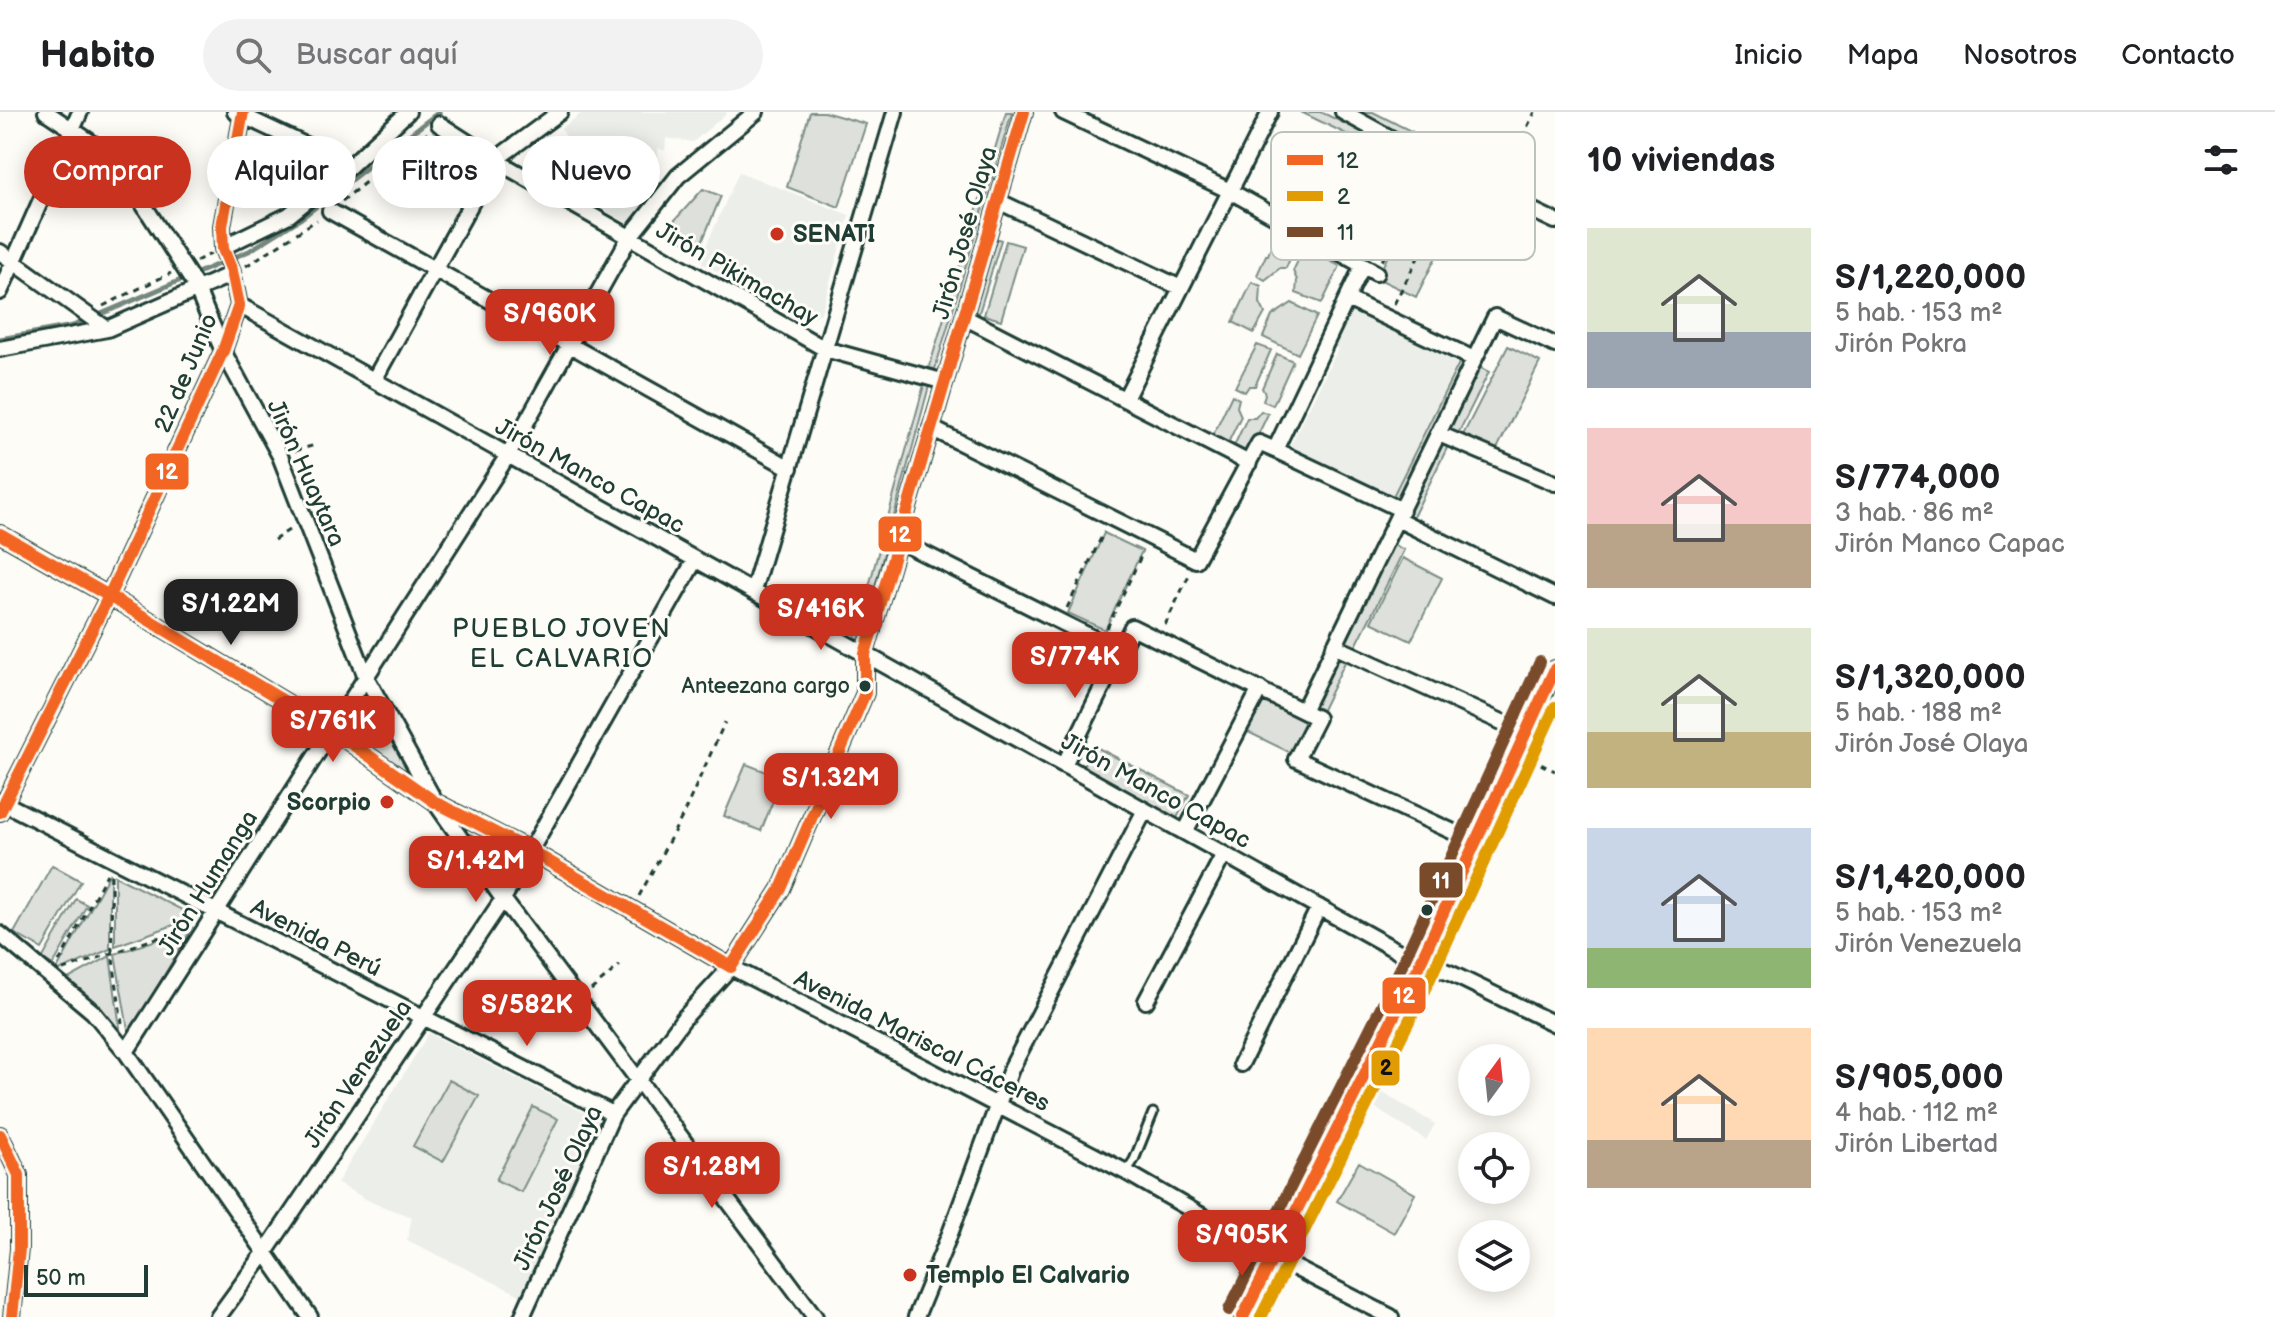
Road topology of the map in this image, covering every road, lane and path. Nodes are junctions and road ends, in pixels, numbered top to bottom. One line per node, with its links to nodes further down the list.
1 (46, 112): 14 (street, Jirón Huaytara)
2 (80, 112): 14 (street)
3 (408, 112): 20 (street)
4 (560, 112): 19 (street)
5 (895, 112): 51 (street)
6 (1024, 112): 23 (street, Jirón José Olaya)
7 (1063, 112): 22 (street)
8 (1270, 112): 22 (street)
9 (1343, 112): 15 (street)
10 (1535, 112): 16 (path)
11 (242, 113): 17 (street); 31 (street)
12 (746, 115): 30 (street, Jirón Humanga)
13 (439, 124): 18 (street, Jirón Pikimachay); 26 (path)
14 (72, 129): 36 (street); 40 (street, Jirón Huaytara)
15 (1380, 132)
16 (1525, 132)
17 (289, 136)
18 (458, 136)
19 (506, 152)
20 (356, 160)
21 (506, 166): 30 (street, Jirón Pikimachay)
22 (1230, 191): 28 (street); 41 (street)
23 (998, 201): 41 (street); 45 (street, Jirón José Olaya)
24 (298, 208): 31 (street)
25 (469, 208): 39 (street)
26 (330, 211): 38 (path); 39 (street)
27 (1535, 211): 29 (street)
28 (1271, 214)
29 (1555, 221)
30 (629, 238): 49 (street, Jirón Humanga); 51 (street, Jirón Pikimachay)
31 (223, 248): 38 (street, 22 de Junio)
32 (0, 252): 36 (street)
33 (1351, 260): 37 (street)
34 (1375, 260): 37 (path)
35 (1417, 260): 46 (path)
36 (14, 262): 42 (street); 47 (street)
37 (1369, 270): 43 (street)
38 (232, 272): 40 (street); 44 (street, 22 de Junio)
39 (435, 272): 49 (street); 54 (street)
40 (195, 287): 47 (street); 52 (street, Jirón Huaytara)
41 (1181, 288): 56 (street)
42 (0, 292)
43 (1347, 299): 46 (street); 60 (street)
44 (239, 305): 52 (street, 22 de Junio); 54 (street, Jirón Manco Capac)
45 (964, 317): 55 (street, Jirón José Olaya); 56 (street)
46 (1387, 318): 53 (street)
47 (105, 328): 50 (street)
48 (1555, 345): 53 (street)
49 (569, 346): 61 (street, Jirón Humanga); 64 (street)
50 (0, 349)
51 (825, 349): 55 (street, Jirón Pikimachay); 64 (street)
52 (223, 351): 62 (street, Jirón Huaytara); 76 (street, 22 de Junio)
53 (1474, 359): 58 (street)
54 (374, 380): 61 (street, Jirón Manco Capac)
55 (945, 382): 57 (street, Jirón José Olaya)
56 (1125, 399): 63 (street)
57 (931, 428): 67 (street); 72 (street, Jirón José Olaya)
58 (1439, 434): 65 (street); 66 (street)
59 (315, 445): 62 (path)
60 (1275, 450): 63 (street); 66 (street)
61 (508, 455): 73 (street, Jirón Manco Capac); 85 (street, Jirón Humanga)
62 (280, 456): 68 (street, Jirón Huaytara)
63 (1249, 463): 74 (street)
64 (790, 468): 75 (street)
65 (1555, 483)
66 (1400, 515): 77 (street); 81 (street)
67 (1111, 518): 70 (street); 78 (path)
68 (305, 520): 71 (path); 85 (street, Jirón Huaytara)
69 (0, 534): 76 (street)
70 (1150, 537): 74 (street); 80 (path)
71 (274, 540)
72 (899, 541): 78 (street); 83 (street, Jirón José Olaya)
73 (695, 560): 75 (street, Jirón Manco Capac); 99 (street, Jirón Venezuela)
74 (1196, 560): 79 (path)
75 (753, 591): 83 (street, Jirón Manco Capac)
76 (109, 596): 89 (street); 95 (street, 22 de Junio)
77 (1555, 597)
78 (1060, 622): 80 (street)
79 (1158, 640): 82 (street); 86 (street)
80 (1101, 642): 82 (street)
81 (1334, 646): 87 (street); 90 (street)
82 (1119, 651): 92 (street)
83 (865, 654): 92 (street, Jirón Manco Capac); 109 (street, Jirón José Olaya)
84 (1555, 669): 90 (street)
85 (366, 677): 89 (street, Jirón Humanga); 94 (street, Jirón Huaytara)
86 (1260, 689): 87 (street); 97 (street)
87 (1310, 714): 98 (street)
88 (725, 722): 103 (path)
89 (332, 730): 94 (street); 104 (street, Jirón Humanga)
90 (1526, 733): 91 (street)
91 (1517, 753): 93 (path); 98 (street)
92 (1064, 765): 96 (street, Jirón Manco Capac)
93 (1555, 771)
94 (435, 802): 99 (street, Avenida Mariscal Cáceres); 101 (street)
95 (2, 805): 104 (street, Avenida Perú)
96 (1145, 810): 97 (street, Jirón Manco Capac); 118 (street)
97 (1185, 832): 100 (street, Jirón Manco Capac)
98 (1475, 842): 107 (street)
99 (529, 850): 101 (street, Jirón Venezuela); 103 (street, Avenida Mariscal Cáceres)
100 (1224, 854): 102 (street, Jirón Manco Capac); 111 (street)
101 (503, 899): 110 (street); 112 (street, Jirón Venezuela)
102 (1319, 907): 107 (street, Jirón Manco Capac); 116 (street)
103 (631, 910): 109 (street, Avenida Mariscal Cáceres)
104 (214, 915): 106 (path); 112 (street, Avenida Perú); 115 (street, Jirón Humanga)
105 (0, 934): 115 (street)
106 (112, 952): 106 (path); 113 (path)
107 (1421, 960): 114 (street, Jirón Manco Capac); 124 (street)
108 (620, 965): 110 (path)
109 (731, 967): 117 (street, Jirón José Olaya); 118 (street, Avenida Mariscal Cáceres)
110 (579, 1000): 117 (street)
111 (1146, 1001)
112 (423, 1017): 120 (street, Avenida Perú); 123 (street, Jirón Venezuela)
113 (122, 1023)
114 (1555, 1024)
115 (126, 1052): 123 (street)
116 (1241, 1064)
117 (640, 1080): 120 (street, Jirón José Olaya); 129 (street)
118 (997, 1104): 122 (street, Avenida Mariscal Cáceres); 130 (street)
119 (1153, 1113): 122 (lane)
120 (613, 1114): 128 (street, Jirón José Olaya)
121 (0, 1135): 125 (street)
122 (1126, 1172): 124 (street, Avenida Mariscal Cáceres)
123 (264, 1254): 126 (street, Jirón Venezuela); 127 (street)
124 (1274, 1257): 131 (street); 132 (street, Avenida Mariscal Cáceres)
125 (12, 1317)
126 (218, 1317)
127 (310, 1317)
128 (522, 1317)
129 (815, 1317)
130 (916, 1317)
131 (1243, 1317)
132 (1391, 1317)

